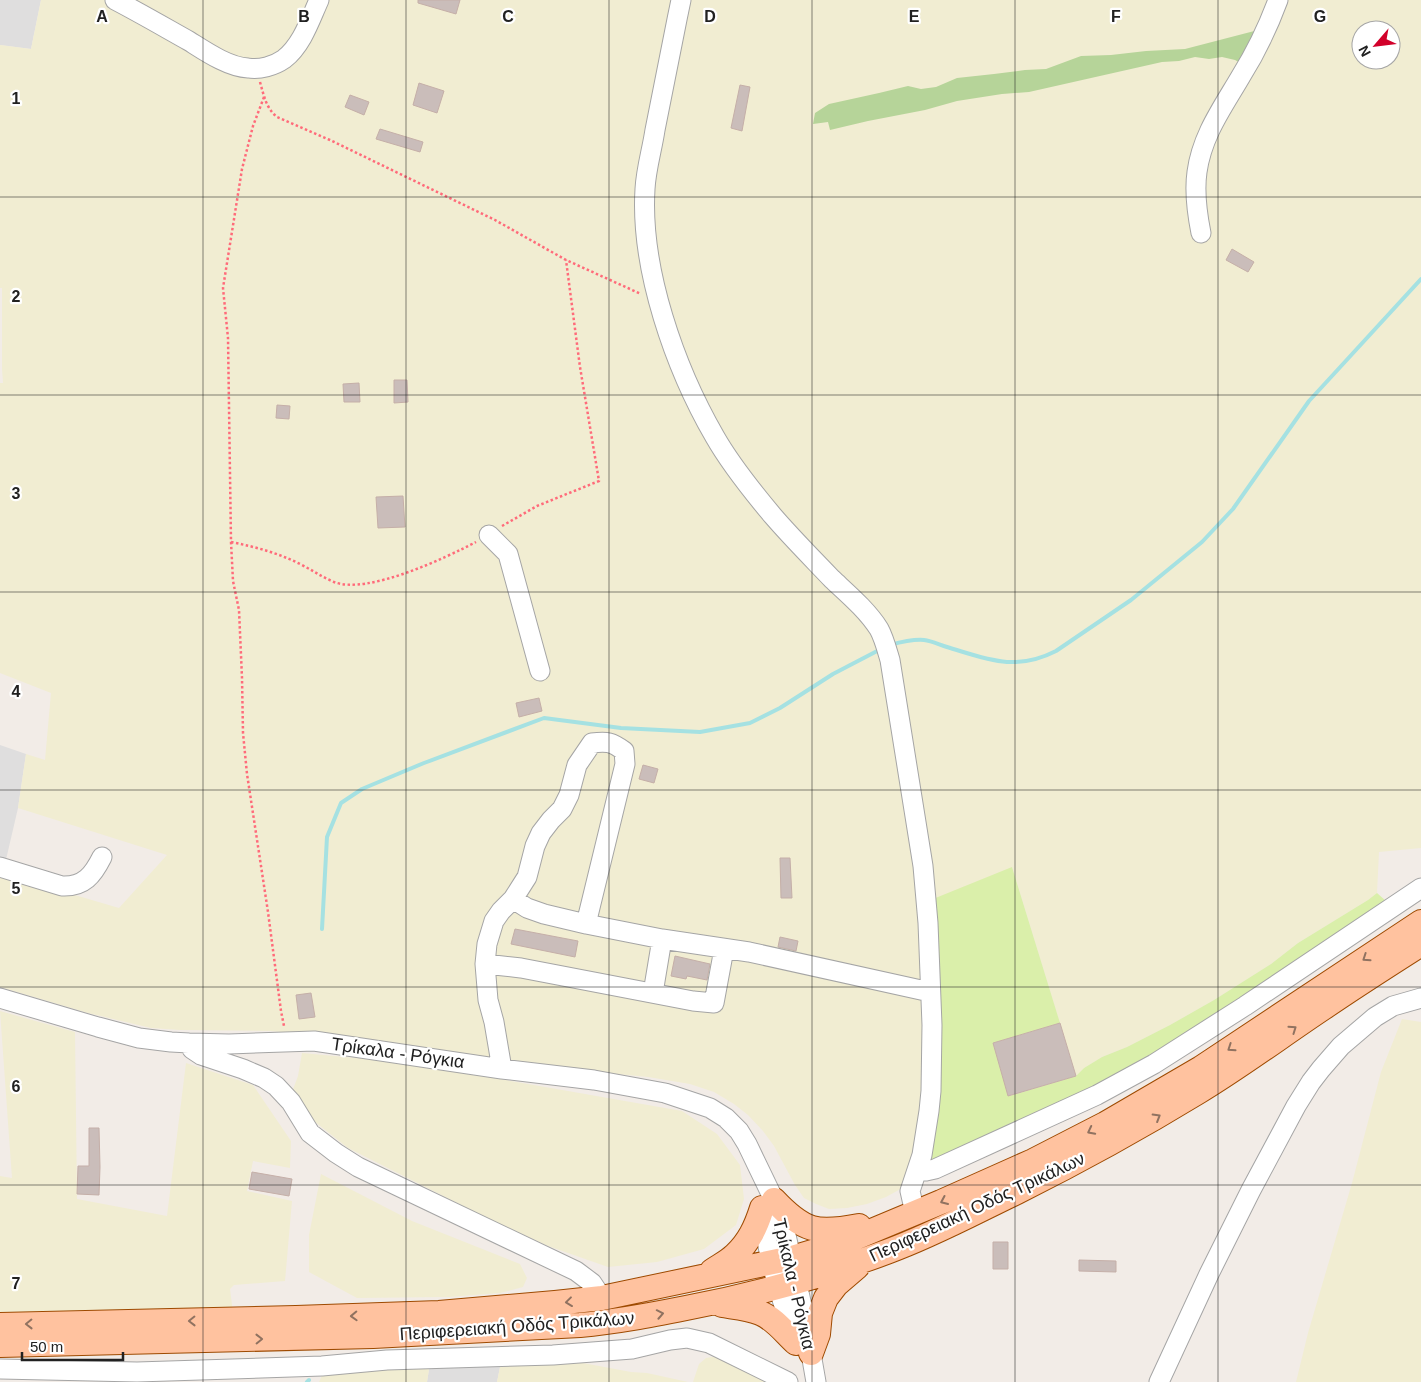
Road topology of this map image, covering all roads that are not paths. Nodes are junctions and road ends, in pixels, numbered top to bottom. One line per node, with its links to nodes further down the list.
1 (115, 0): 2 (street)
2 (319, 0)
3 (681, 0): 18 (street)
4 (1278, 0): 5 (street)
5 (1201, 233)
6 (489, 534): 7 (street)
7 (540, 671)
8 (102, 857): 9 (street)
9 (0, 867)
10 (1421, 888): 24 (street)
11 (514, 899): 13 (street); 13 (street); 17 (street)
12 (1421, 922): 26 (main road, Περιφερειακή Οδός Τρικάλων, one-way to 26)
13 (586, 924): 14 (street)
14 (662, 939): 16 (street); 19 (street)
15 (1421, 944): 27 (main road, Περιφερειακή Οδός Τρικάλων, one-way to 15)
16 (724, 949): 18 (street); 19 (street)
17 (485, 964): 19 (street); 23 (street)
18 (930, 992): 24 (street)
19 (653, 993)
20 (0, 998): 22 (street, Τρίκαλα - Ρόγκια)
21 (1421, 998): 38 (street)
22 (189, 1043): 23 (street, Τρίκαλα - Ρόγκια); 31 (street)
23 (502, 1069): 25 (street, Τρίκαλα - Ρόγκια)
24 (917, 1170): 26 (street)
25 (768, 1204): 26 (main road); 28 (street, Τρίκαλα - Ρόγκια); 29 (main road)
26 (910, 1215): 28 (main road, Περιφερειακή Οδός Τρικάλων)
27 (866, 1259): 30 (main road, Περιφερειακή Οδός Τρικάλων); 35 (main road)
28 (782, 1260): 29 (main road, Περιφερειακή Οδός Τρικάλων); 30 (street, Τρίκαλα - Ρόγκια)
29 (707, 1275): 31 (main road, Περιφερειακή Οδός Τρικάλων)
30 (788, 1285): 32 (main road, Περιφερειακή Οδός Τρικάλων); 35 (street, Τρίκαλα - Ρόγκια)
31 (602, 1298): 33 (main road, Περιφερειακή Οδός Τρικάλων, one-way to 33)
32 (712, 1303): 34 (main road, Περιφερειακή Οδός Τρικάλων, one-way to 32); 35 (main road)
33 (0, 1325)
34 (0, 1345)
35 (811, 1368): 37 (street)
36 (0, 1369): 37 (street)
37 (787, 1381)
38 (1159, 1382)

